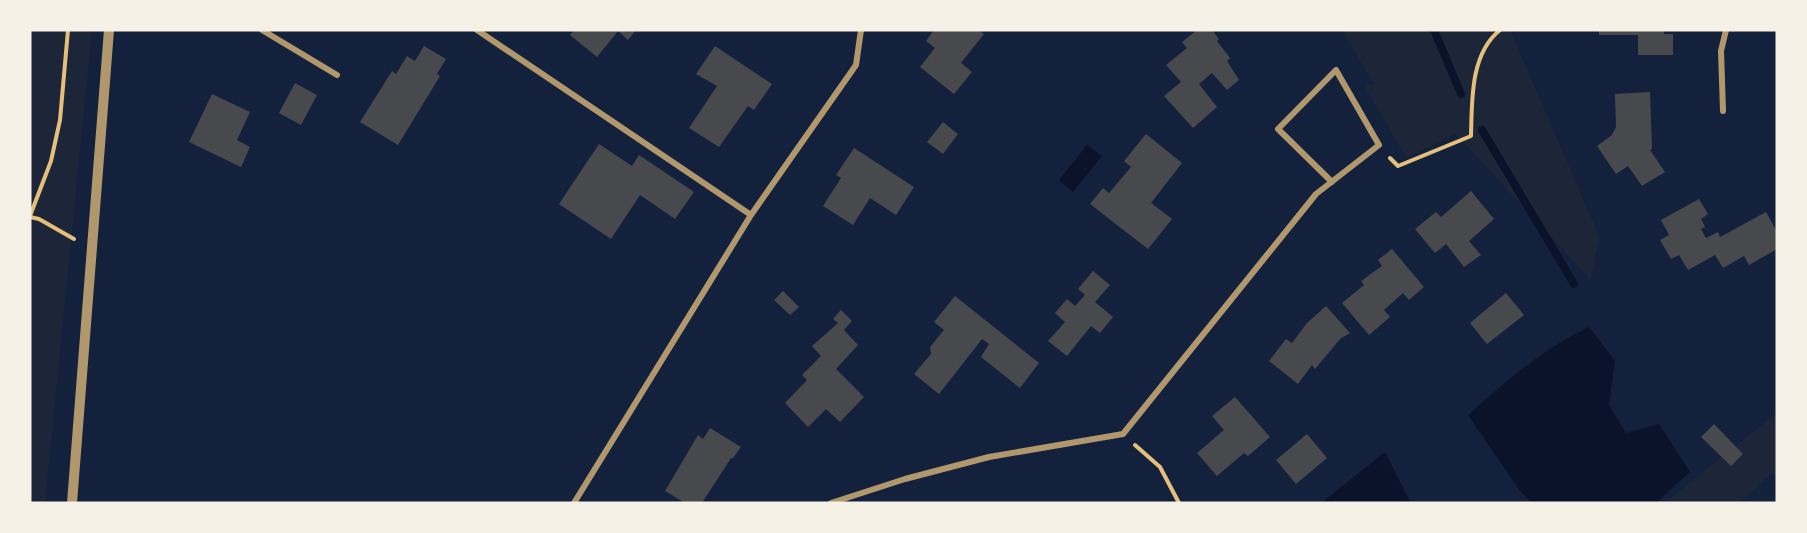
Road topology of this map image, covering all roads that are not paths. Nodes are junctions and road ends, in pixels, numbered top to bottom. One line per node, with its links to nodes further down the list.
1 (109, 30): 10 (street)
2 (262, 30): 6 (street)
3 (477, 30): 9 (street)
4 (861, 30): 9 (street)
5 (1726, 30): 7 (street)
6 (337, 75)
7 (1723, 111)
8 (1332, 182): 8 (street); 12 (street)
9 (751, 215): 11 (street)
10 (72, 503)
11 (574, 503)
12 (831, 503)

